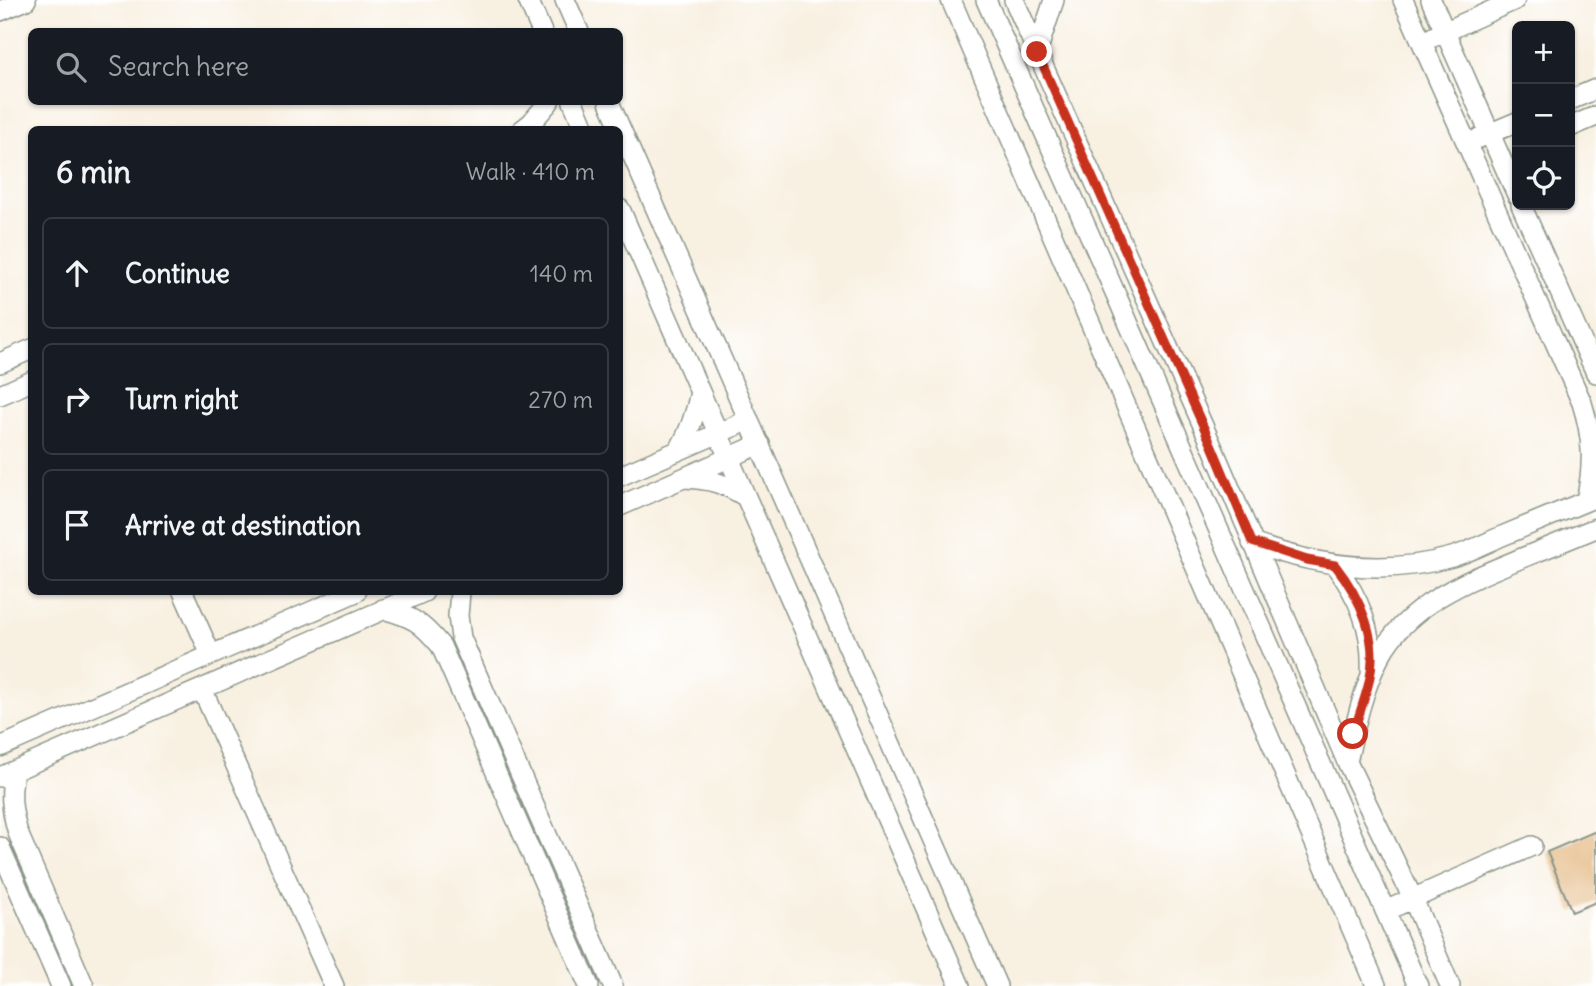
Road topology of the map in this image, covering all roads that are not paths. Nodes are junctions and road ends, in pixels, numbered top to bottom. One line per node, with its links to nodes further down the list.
1 (26, 0): 11 (street)
2 (528, 0): 12 (street)
3 (565, 0): 13 (street)
4 (951, 0): 72 (street)
5 (986, 0): 37 (street)
6 (1014, 0): 16 (street)
7 (1054, 0): 16 (street)
8 (1403, 0): 15 (street)
9 (1431, 0): 14 (street)
10 (1515, 0): 14 (street)
11 (0, 11)
12 (540, 28)
13 (577, 28)
14 (1444, 32): 15 (street); 29 (street)
15 (1422, 42): 30 (street)
16 (1037, 52): 36 (street)
17 (1596, 89): 18 (street)
18 (1575, 98)
19 (547, 105): 25 (street)
20 (574, 105): 26 (street)
21 (611, 105): 27 (street)
22 (1596, 116): 24 (street)
23 (1512, 124): 29 (street)
24 (1575, 125)
25 (531, 126)
26 (583, 126)
27 (620, 126)
28 (623, 132): 44 (street)
29 (1490, 134): 30 (street); 31 (street)
30 (1466, 143): 32 (street)
31 (1509, 153): 32 (street)
32 (1477, 166): 35 (street)
33 (1524, 210): 35 (street); 40 (street)
34 (623, 216): 42 (street)
35 (1503, 226): 52 (street)
36 (1141, 286): 37 (street); 55 (street)
37 (1117, 297): 71 (street)
38 (28, 351): 39 (street)
39 (0, 363)
40 (1596, 373)
41 (28, 383): 43 (street)
42 (700, 392): 45 (street); 47 (street)
43 (0, 395)
44 (749, 420): 45 (street); 46 (street)
45 (718, 433): 47 (street); 48 (street)
46 (760, 444): 48 (street); 79 (street)
47 (680, 450): 49 (street)
48 (729, 458): 50 (street); 51 (street)
49 (623, 475)
50 (683, 478): 51 (street); 53 (street)
51 (746, 496): 78 (street)
52 (1591, 499): 56 (street)
53 (623, 505)
54 (1596, 528): 63 (street)
55 (1252, 542): 56 (street); 66 (street)
56 (1335, 565): 63 (street)
57 (184, 595): 62 (street)
58 (349, 595): 62 (street)
59 (417, 595): 61 (street)
60 (460, 595): 77 (street)
61 (383, 609): 64 (street); 76 (street)
62 (211, 655): 65 (street)
63 (1370, 680): 66 (street)
64 (202, 689): 67 (street); 75 (street)
65 (0, 747)
66 (1347, 762): 70 (street)
67 (7, 774): 74 (street)
68 (1532, 846): 70 (street)
69 (0, 847): 73 (street)
70 (1413, 899): 71 (street); 81 (street)
71 (1385, 911): 80 (street)
72 (1376, 985)
73 (61, 986)
74 (84, 986)
75 (334, 986)
76 (590, 986)
77 (612, 986)
78 (960, 986)
79 (997, 986)
80 (1418, 986)
81 (1450, 986)

